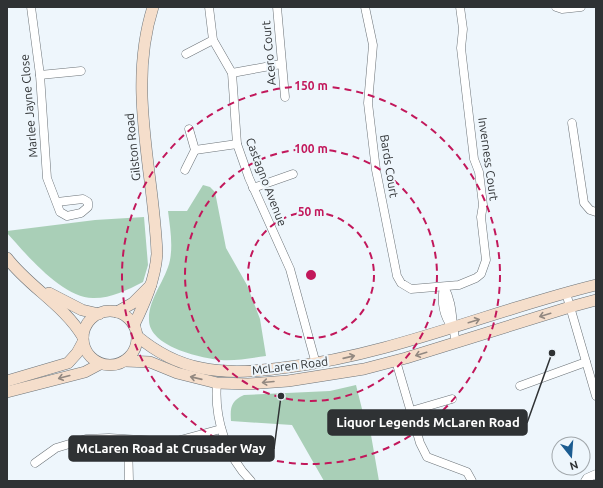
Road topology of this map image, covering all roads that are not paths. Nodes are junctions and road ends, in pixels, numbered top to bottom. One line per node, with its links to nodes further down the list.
1 (31, 7): 14 (street, Marlee Jayne Close)
2 (153, 7): 26 (main road, Gilston Road)
3 (209, 7): 9 (street, Castagno Avenue)
4 (277, 7): 11 (street, Acero Court)
5 (365, 7): 28 (street, Bards Court)
6 (460, 7): 28 (street, Inverness Court)
7 (556, 7): 8 (street)
8 (581, 7)
9 (213, 40): 10 (street); 13 (street, Castagno Avenue)
10 (186, 54)
11 (281, 64): 13 (street); 15 (street, Acero Court)
12 (81, 71): 14 (street)
13 (232, 73): 18 (street, Castagno Avenue)
14 (40, 75): 23 (street, Marlee Jayne Close)
15 (285, 97)
16 (572, 123): 24 (street)
17 (188, 129): 19 (street)
18 (237, 144): 19 (street); 22 (street, Castagno Avenue)
19 (195, 150): 20 (street)
20 (185, 170)
21 (293, 174): 22 (street)
22 (253, 188): 43 (street, Castagno Avenue)
23 (57, 202)
24 (596, 212)
25 (7, 258): 29 (main road)
26 (151, 285): 33 (main road); 36 (main road, Gilston Road)
27 (596, 285): 30 (main road, McLaren Road)
28 (444, 287): 35 (street)
29 (38, 288): 34 (main road); 37 (main road)
30 (566, 293): 32 (street); 35 (main road, McLaren Road, one-way to 30)
31 (596, 300): 32 (main road, McLaren Road)
32 (570, 307): 38 (main road, McLaren Road, one-way to 38); 41 (street)
33 (117, 312): 34 (main road); 36 (main road)
34 (99, 314): 37 (main road)
35 (452, 328): 38 (street); 43 (main road, McLaren Road, one-way to 35)
36 (136, 330): 39 (main road); 43 (main road, McLaren Road)
37 (83, 339): 42 (main road); 44 (main road)
38 (456, 342): 40 (main road, McLaren Road, one-way to 40)
39 (125, 361): 42 (main road); 45 (main road, McLaren Road, one-way to 39)
40 (396, 361): 45 (main road, McLaren Road, one-way to 45); 50 (street)
41 (586, 362): 46 (street); 48 (street)
42 (100, 364): 47 (main road, one-way to 47)
43 (316, 364)
44 (7, 381)
45 (216, 383): 51 (street)
46 (520, 386)
47 (7, 392)
48 (596, 396)
49 (452, 399): 50 (street)
50 (411, 411): 57 (street)
51 (221, 429): 52 (street); 56 (street)
52 (128, 440): 53 (street); 55 (street)
53 (35, 463)
54 (596, 474): 58 (street)
55 (129, 481)
56 (251, 481)
57 (472, 481)
58 (585, 481)

